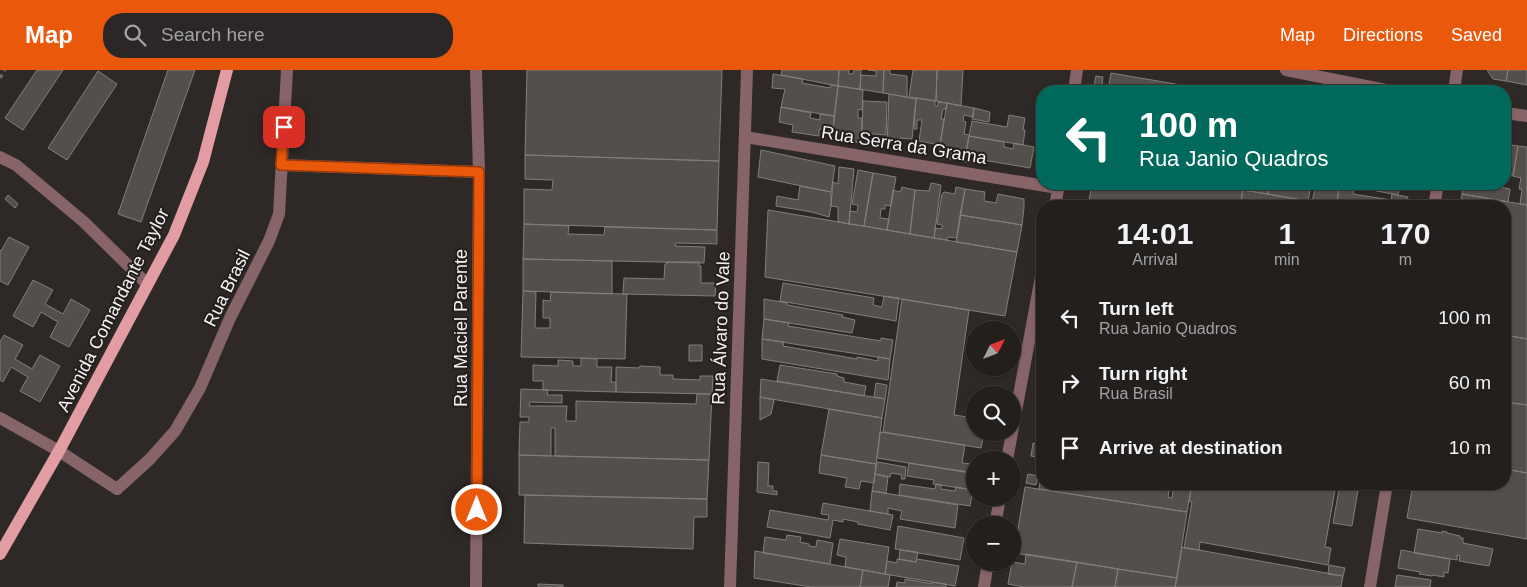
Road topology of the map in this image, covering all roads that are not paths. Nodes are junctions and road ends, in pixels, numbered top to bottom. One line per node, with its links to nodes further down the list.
1 (227, 70): 18 (main road, Avenida Comandante Taylor)
2 (287, 70): 15 (street, Rua Brasil)
3 (476, 70): 16 (street, Rua Maciel Parente)
4 (747, 70): 13 (street, Rua Álvaro do Vale)
5 (1078, 70): 8 (street)
6 (1286, 70): 9 (street)
7 (1457, 70): 10 (street)
8 (1075, 85)
9 (1361, 85)
10 (1455, 85)
11 (1511, 114): 12 (street)
12 (1527, 116)
13 (745, 137): 17 (street, Rua Serra da Grama); 27 (street, Rua Álvaro do Vale)
14 (0, 157): 18 (street)
15 (281, 165): 16 (street); 21 (street, Rua Brasil)
16 (479, 172): 26 (street, Rua Maciel Parente)
17 (1036, 183)
18 (147, 284): 21 (main road, Avenida Comandante Taylor)
19 (1036, 303): 22 (street)
20 (0, 418): 21 (street)
21 (60, 451): 24 (main road, Avenida Comandante Taylor)
22 (1009, 451)
23 (1386, 490): 29 (street)
24 (0, 554)
25 (987, 571): 28 (street)
26 (476, 587)
27 (730, 587)
28 (984, 587)
29 (1370, 587)

